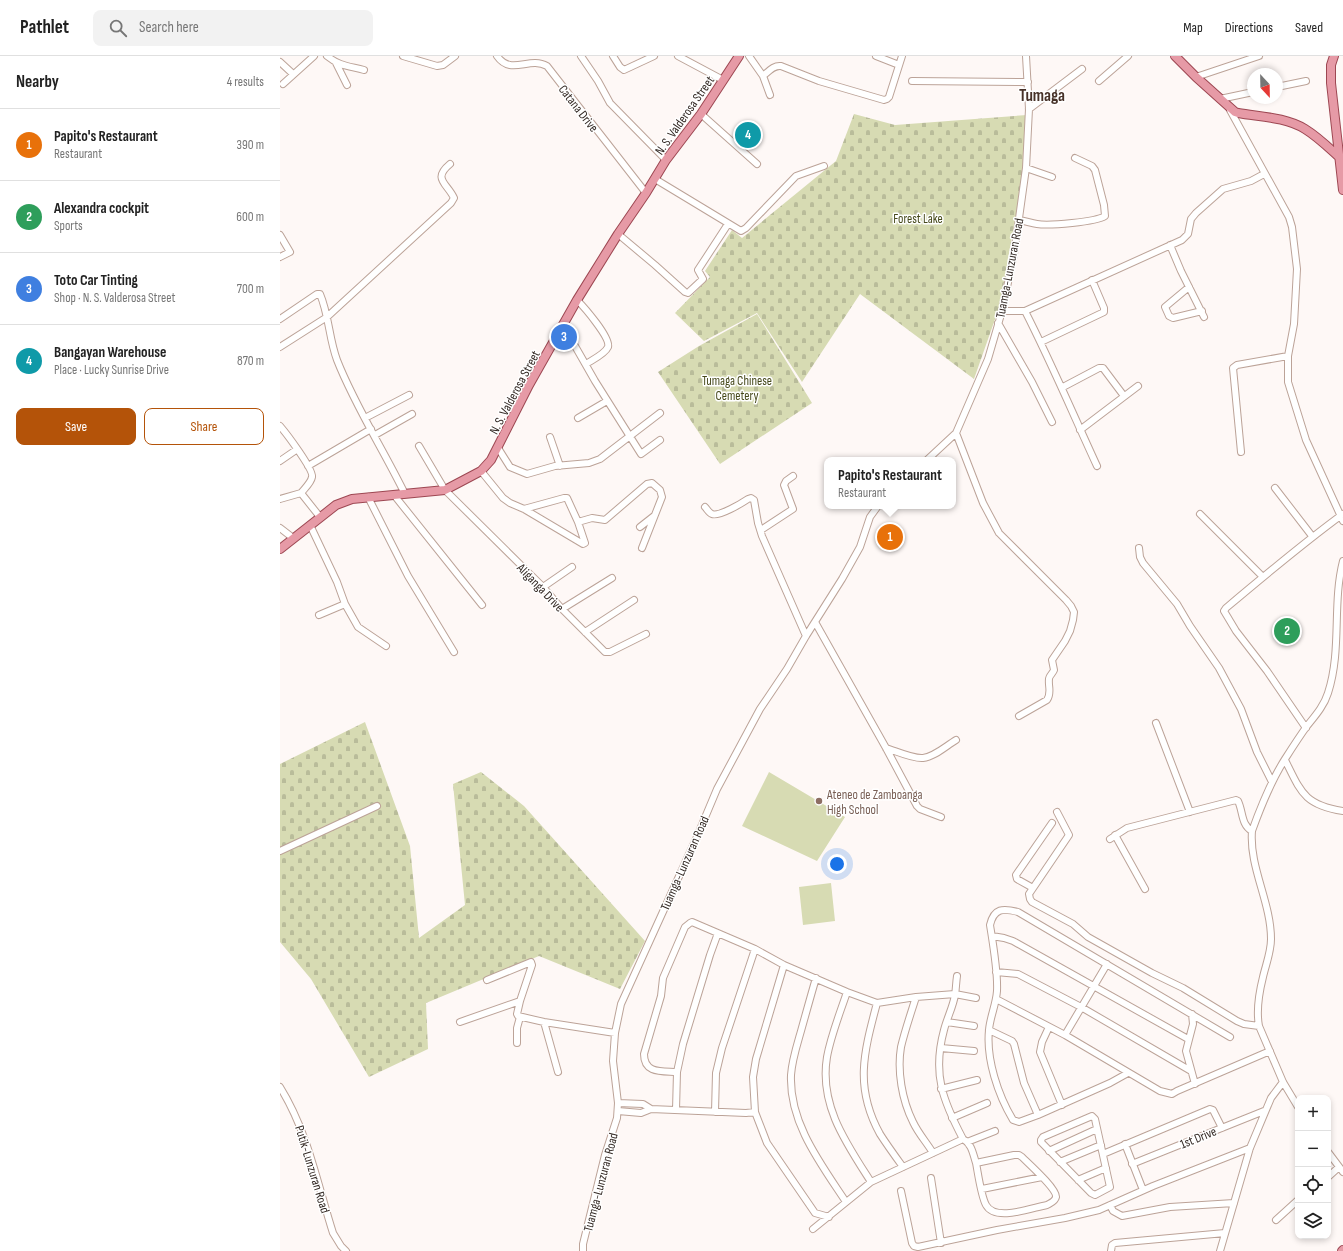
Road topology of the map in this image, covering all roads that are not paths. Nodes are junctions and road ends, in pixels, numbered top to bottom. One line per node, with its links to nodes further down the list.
1 (314, 56): 24 (street)
2 (327, 56): 20 (street)
3 (403, 56): 4 (street)
4 (456, 56)
5 (496, 56): 52 (street, Catana Drive)
6 (581, 56): 43 (street)
7 (613, 56): 8 (street)
8 (654, 56)
9 (678, 56): 27 (street)
10 (739, 56): 27 (main road, N. S. Valderosa Street)
11 (749, 56): 25 (street)
12 (876, 56): 21 (street)
13 (902, 56): 21 (street)
14 (1026, 56): 31 (street, Tuamga-Lunzuran Road)
15 (1128, 56): 29 (street)
16 (1175, 56): 26 (main road)
17 (1259, 56): 26 (street)
18 (1334, 56): 41 (main road)
19 (280, 62): 24 (street)
20 (336, 63): 23 (street); 33 (street)
21 (899, 65): 25 (street)
22 (1082, 69): 39 (street)
23 (364, 70)
24 (293, 74): 32 (street)
25 (763, 76): 36 (street)
26 (1196, 78): 37 (main road)
27 (723, 80): 40 (main road, N. S. Valderosa Street)
28 (912, 81): 31 (street)
29 (1099, 81)
30 (1306, 81): 34 (street)
31 (1028, 82): 39 (street, Tuamga-Lunzuran Road)
32 (283, 84)
33 (347, 85)
34 (1283, 87)
35 (1247, 93): 37 (street)
36 (770, 95)
37 (1220, 98): 38 (main road)
38 (1230, 108): 41 (main road); 48 (street)
39 (1029, 109): 47 (street, Tuamga-Lunzuran Road)
40 (701, 114): 43 (main road, N. S. Valderosa Street); 45 (street)
41 (1340, 157): 51 (main road)
42 (1075, 158): 53 (street)
43 (666, 160): 50 (main road, N. S. Valderosa Street)
44 (450, 164): 64 (street)
45 (757, 164)
46 (824, 166): 54 (street)
47 (1026, 168): 49 (street); 53 (street, Tuamga-Lunzuran Road)
48 (1264, 174): 57 (street); 70 (street)
49 (1052, 177)
50 (655, 179): 52 (main road, N. S. Valderosa Street); 54 (street)
51 (1343, 190)
52 (646, 193): 55 (main road, N. S. Valderosa Street)
53 (1019, 220): 63 (street, Tuamga-Lunzuran Road)
54 (728, 224): 55 (street)
55 (618, 234): 61 (main road, N. S. Valderosa Street)
56 (280, 235): 58 (street)
57 (1170, 245): 59 (street); 60 (street)
58 (280, 258)
59 (1092, 280): 62 (street); 68 (street)
60 (1189, 287): 60 (street)
61 (578, 300): 67 (main road, N. S. Valderosa Street); 71 (street)
62 (1026, 310): 63 (street); 68 (street)
63 (1002, 311): 66 (street, Tuamga-Lunzuran Road)
64 (327, 317): 65 (street); 69 (street); 79 (street)
65 (280, 319)
66 (998, 323): 81 (street); 85 (street, Tuamga-Lunzuran Road)
67 (564, 325): 71 (street); 91 (main road, N. S. Valderosa Street)
68 (1041, 342): 73 (street)
69 (280, 347)
70 (1288, 356): 93 (street); 113 (street)
71 (586, 364): 76 (street)
72 (1138, 386): 75 (street)
73 (1063, 388): 75 (street); 84 (street)
74 (409, 395): 79 (street)
75 (1124, 396): 84 (street)
76 (607, 401): 80 (street); 88 (street)
77 (660, 413): 88 (street)
78 (412, 414): 86 (street)
79 (365, 418): 83 (street)
80 (578, 418)
81 (1052, 422)
82 (280, 426): 92 (street)
83 (371, 429): 86 (street); 96 (street)
84 (1080, 430): 98 (street)
85 (956, 433): 94 (street, Tuamga-Lunzuran Road); 141 (street)
86 (375, 435): 104 (street)
87 (550, 437): 97 (street)
88 (629, 437): 89 (street); 97 (street)
89 (660, 440)
90 (419, 446): 102 (street, Aliganga Drive)
91 (498, 448): 97 (street); 99 (main road, N. S. Valderosa Street)
92 (296, 450): 95 (street); 96 (street)
93 (1241, 452)
94 (930, 457)
95 (280, 461)
96 (308, 466): 103 (street)
97 (560, 466)
98 (1097, 466)
99 (482, 471): 102 (main road, N. S. Valderosa Street); 109 (street)
100 (793, 476): 119 (street)
101 (1275, 488): 120 (street)
102 (445, 490): 104 (main road, N. S. Valderosa Street); 129 (street, Aliganga Drive)
103 (301, 493): 107 (street); 114 (street)
104 (405, 494): 105 (main road, N. S. Valderosa Street)
105 (394, 496): 106 (main road, N. S. Valderosa Street); 132 (street)
106 (368, 497): 114 (main road, N. S. Valderosa Street); 140 (street)
107 (280, 499)
108 (705, 507): 119 (street)
109 (524, 509): 115 (street); 115 (street)
110 (876, 509): 135 (street, Tuamga-Lunzuran Road)
111 (1200, 514): 127 (street)
112 (654, 516): 115 (street); 117 (street); 122 (street)
113 (1342, 517): 120 (street)
114 (320, 518): 116 (main road, N. S. Valderosa Street)
115 (578, 522)
116 (310, 525): 121 (main road, N. S. Valderosa Street); 131 (street)
117 (640, 527)
118 (280, 528): 121 (street)
119 (760, 530): 138 (street)
120 (1312, 536): 127 (street)
121 (293, 538): 124 (main road, N. S. Valderosa Street)
122 (642, 548)
123 (1139, 548): 147 (street)
124 (280, 549)
125 (1343, 561): 143 (street)
126 (572, 567): 129 (street)
127 (1262, 577): 143 (street)
128 (612, 578): 133 (street)
129 (543, 587): 133 (street, Aliganga Drive)
130 (634, 600): 136 (street)
131 (345, 604): 134 (street); 139 (street)
132 (482, 605)
133 (562, 609): 136 (street, Aliganga Drive)
134 (319, 615)
135 (815, 622): 138 (street, Tuamga-Lunzuran Road); 145 (street)
136 (585, 632): 137 (street, Aliganga Drive)
137 (646, 634)
138 (806, 636): 185 (street, Tuamga-Lunzuran Road)
139 (386, 646)
140 (454, 652)
141 (1019, 716)
142 (1156, 723): 151 (street)
143 (1306, 728): 146 (street)
144 (956, 740): 145 (street)
145 (886, 748): 152 (street)
146 (1285, 760): 147 (street); 149 (street)
147 (1272, 782): 154 (street)
148 (377, 806): 155 (street)
149 (1343, 811)
150 (1057, 812): 156 (street)
151 (1190, 812): 154 (street); 157 (street)
152 (941, 817)
153 (1052, 823): 156 (street)
154 (1252, 830): 182 (street)
155 (280, 851)
156 (1033, 888): 182 (street)
157 (1145, 889)
158 (718, 933): 160 (street); 195 (street); 195 (street)
159 (992, 936): 162 (street); 163 (street); 167 (street)
160 (755, 949): 161 (street); 210 (street)
161 (784, 964): 165 (street); 211 (street)
162 (1107, 964): 167 (street); 176 (street)
163 (996, 972): 172 (street); 175 (street)
164 (957, 976): 169 (street)
165 (816, 978): 168 (street); 239 (street)
166 (487, 980): 173 (street)
167 (1093, 986): 175 (street); 188 (street)
168 (846, 992): 174 (street); 235 (street)
169 (955, 994): 170 (street); 171 (street); 180 (street)
170 (916, 996): 174 (street); 222 (street)
171 (976, 998)
172 (996, 999): 183 (street); 184 (street)
173 (520, 1001): 177 (street); 178 (street)
174 (877, 1003): 228 (street)
175 (1081, 1007): 186 (street); 193 (street)
176 (1192, 1014): 187 (street); 188 (street)
177 (520, 1017): 179 (street); 189 (street)
178 (460, 1022)
179 (544, 1022): 185 (street); 194 (street)
180 (947, 1022): 181 (street); 190 (street)
181 (974, 1026)
182 (1259, 1026): 192 (street)
183 (1049, 1027): 186 (street); 205 (street)
184 (989, 1030): 212 (street); 212 (street)
185 (615, 1033): 203 (street, Tuamga-Lunzuran Road)
186 (1065, 1035): 196 (street)
187 (1230, 1037)
188 (1188, 1039): 193 (street)
189 (517, 1043)
190 (941, 1048): 191 (street); 201 (street)
191 (974, 1051)
192 (1270, 1051): 198 (street); 199 (street)
193 (1191, 1071): 199 (street)
194 (558, 1072)
195 (677, 1072): 207 (street)
196 (1128, 1073): 199 (street); 205 (street)
197 (977, 1080): 201 (street)
198 (1283, 1082): 202 (street); 209 (street)
199 (1195, 1084)
200 (280, 1087): 248 (street, Putik-Lunzuran Road)
201 (941, 1089): 213 (street)
202 (1295, 1102)
203 (618, 1103): 206 (street); 208 (street, Tuamga-Lunzuran Road)
204 (988, 1103): 213 (street)
205 (1062, 1105): 212 (street)
206 (650, 1109): 207 (street); 208 (street)
207 (676, 1110): 210 (street)
208 (618, 1111): 249 (street, Tuamga-Lunzuran Road)
209 (1264, 1111): 214 (street, 1st Drive); 220 (street)
210 (715, 1112): 211 (street)
211 (755, 1112): 243 (street)
212 (1038, 1115)
213 (952, 1118): 217 (street)
214 (1222, 1128): 218 (street); 227 (street, 1st Drive)
215 (1097, 1129): 219 (street); 221 (street); 221 (street)
216 (995, 1131): 217 (street)
217 (965, 1140): 222 (street); 226 (street)
218 (1125, 1144): 223 (street); 227 (street)
219 (1101, 1145): 223 (street); 225 (street)
220 (1250, 1148): 237 (street); 240 (street)
221 (1049, 1151): 225 (street)
222 (933, 1153): 228 (street)
223 (1103, 1154): 229 (street)
224 (1331, 1156): 230 (street)
225 (1060, 1162): 234 (street)
226 (976, 1163): 232 (street); 236 (street)
227 (1132, 1164): 237 (street)
228 (903, 1167): 235 (street)
229 (1106, 1168): 234 (street); 234 (street)
230 (1341, 1170): 231 (street)
231 (1331, 1175)
232 (1042, 1177): 236 (street); 236 (street)
233 (931, 1178): 247 (street)
234 (1078, 1180)
235 (871, 1182): 239 (street)
236 (982, 1190)
237 (1143, 1190): 242 (street)
238 (901, 1192): 247 (street)
239 (846, 1202): 243 (street)
240 (1234, 1203): 242 (street); 246 (street)
241 (1295, 1203): 244 (street)
242 (1110, 1205): 247 (street)
243 (829, 1217): 245 (street)
244 (1276, 1220)
245 (813, 1229)
246 (1225, 1233): 250 (street); 251 (street)
247 (941, 1243)
248 (346, 1251)
249 (583, 1251)
250 (1111, 1251)
251 (1220, 1251)

